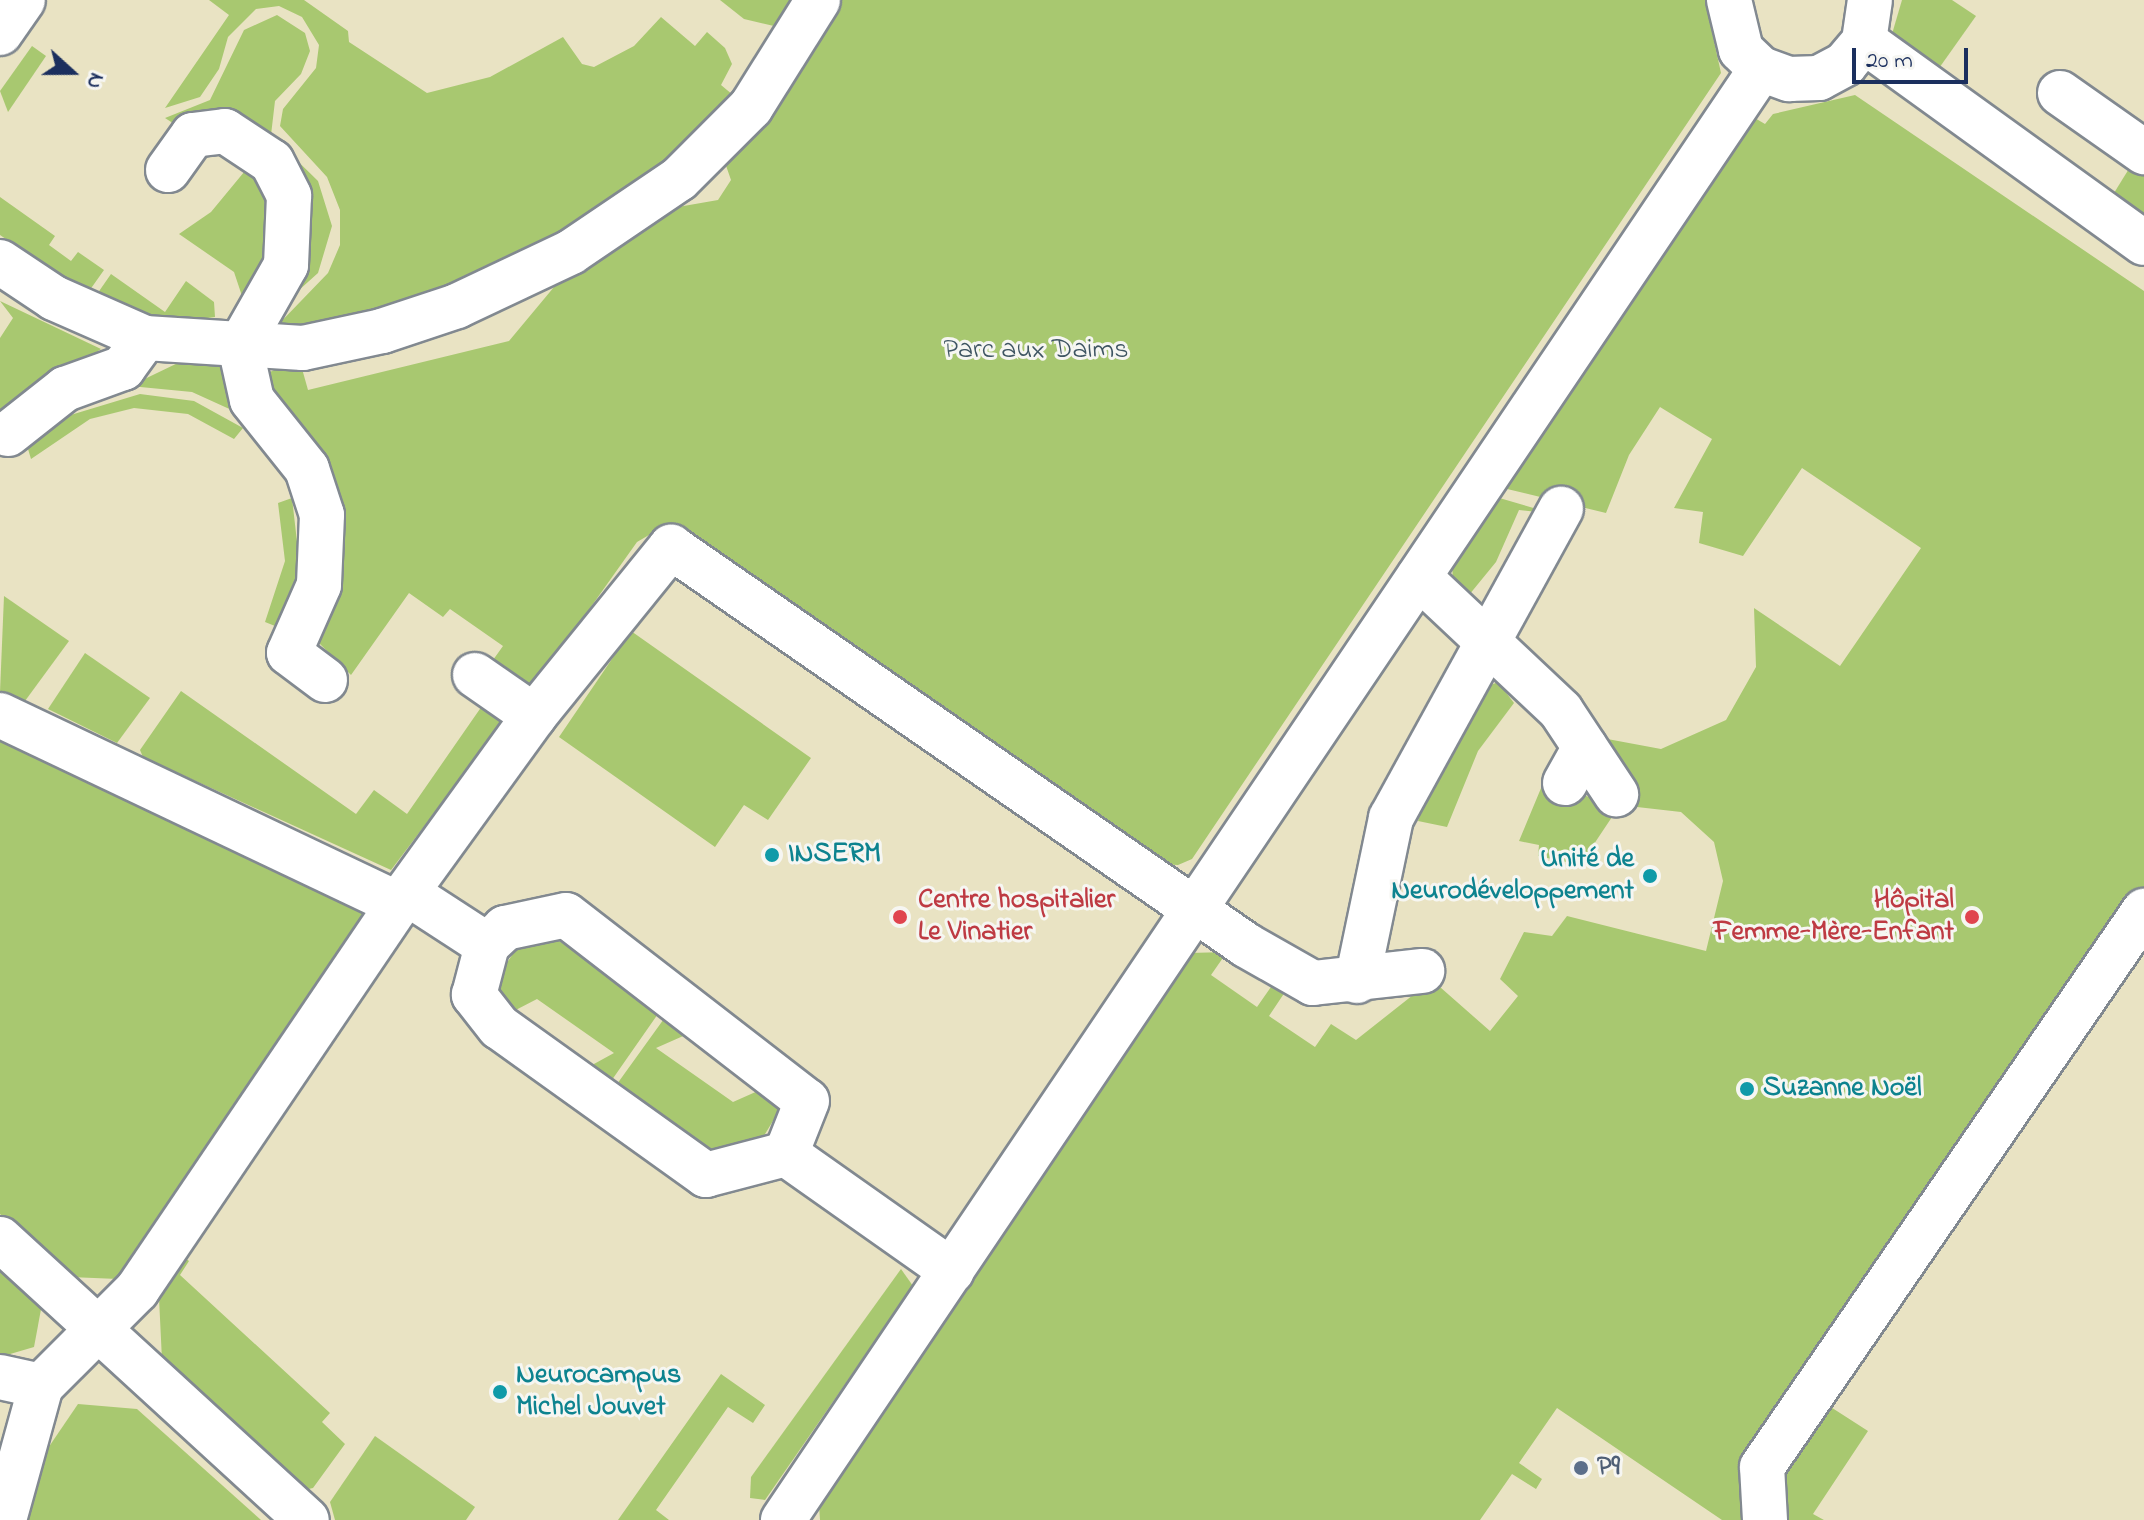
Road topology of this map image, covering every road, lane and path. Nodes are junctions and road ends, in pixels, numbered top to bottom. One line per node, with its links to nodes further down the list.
1 (23, 0): 5 (lane)
2 (818, 0): 13 (lane)
3 (1729, 0): 6 (lane)
4 (1867, 20): 6 (lane); 10 (lane)
5 (0, 33)
6 (1761, 69): 16 (lane)
7 (2060, 93): 8 (lane)
8 (2144, 152)
9 (168, 170): 13 (lane)
10 (2144, 243)
11 (0, 262): 12 (lane)
12 (145, 338): 13 (lane); 14 (lane)
13 (240, 346): 19 (lane)
14 (8, 434)
15 (1561, 509): 17 (lane)
16 (1419, 577): 17 (lane); 24 (lane)
17 (1492, 645): 22 (lane); 28 (lane)
18 (475, 675): 21 (lane)
19 (325, 680)
20 (0, 715): 23 (lane)
21 (534, 716): 23 (lane); 24 (lane)
22 (1616, 794)
23 (403, 898): 26 (lane); 32 (lane)
24 (1199, 907): 28 (lane); 31 (lane)
25 (2144, 911): 37 (lane)
26 (487, 945): 29 (lane); 29 (lane)
27 (1422, 971): 28 (lane)
28 (1357, 981)
29 (786, 1154): 31 (lane)
30 (0, 1239): 32 (lane)
31 (952, 1271): 36 (lane)
32 (96, 1331): 33 (lane); 35 (lane)
33 (20, 1381): 34 (lane)
34 (4, 1520)
35 (307, 1520)
36 (783, 1520)
37 (1765, 1520)

